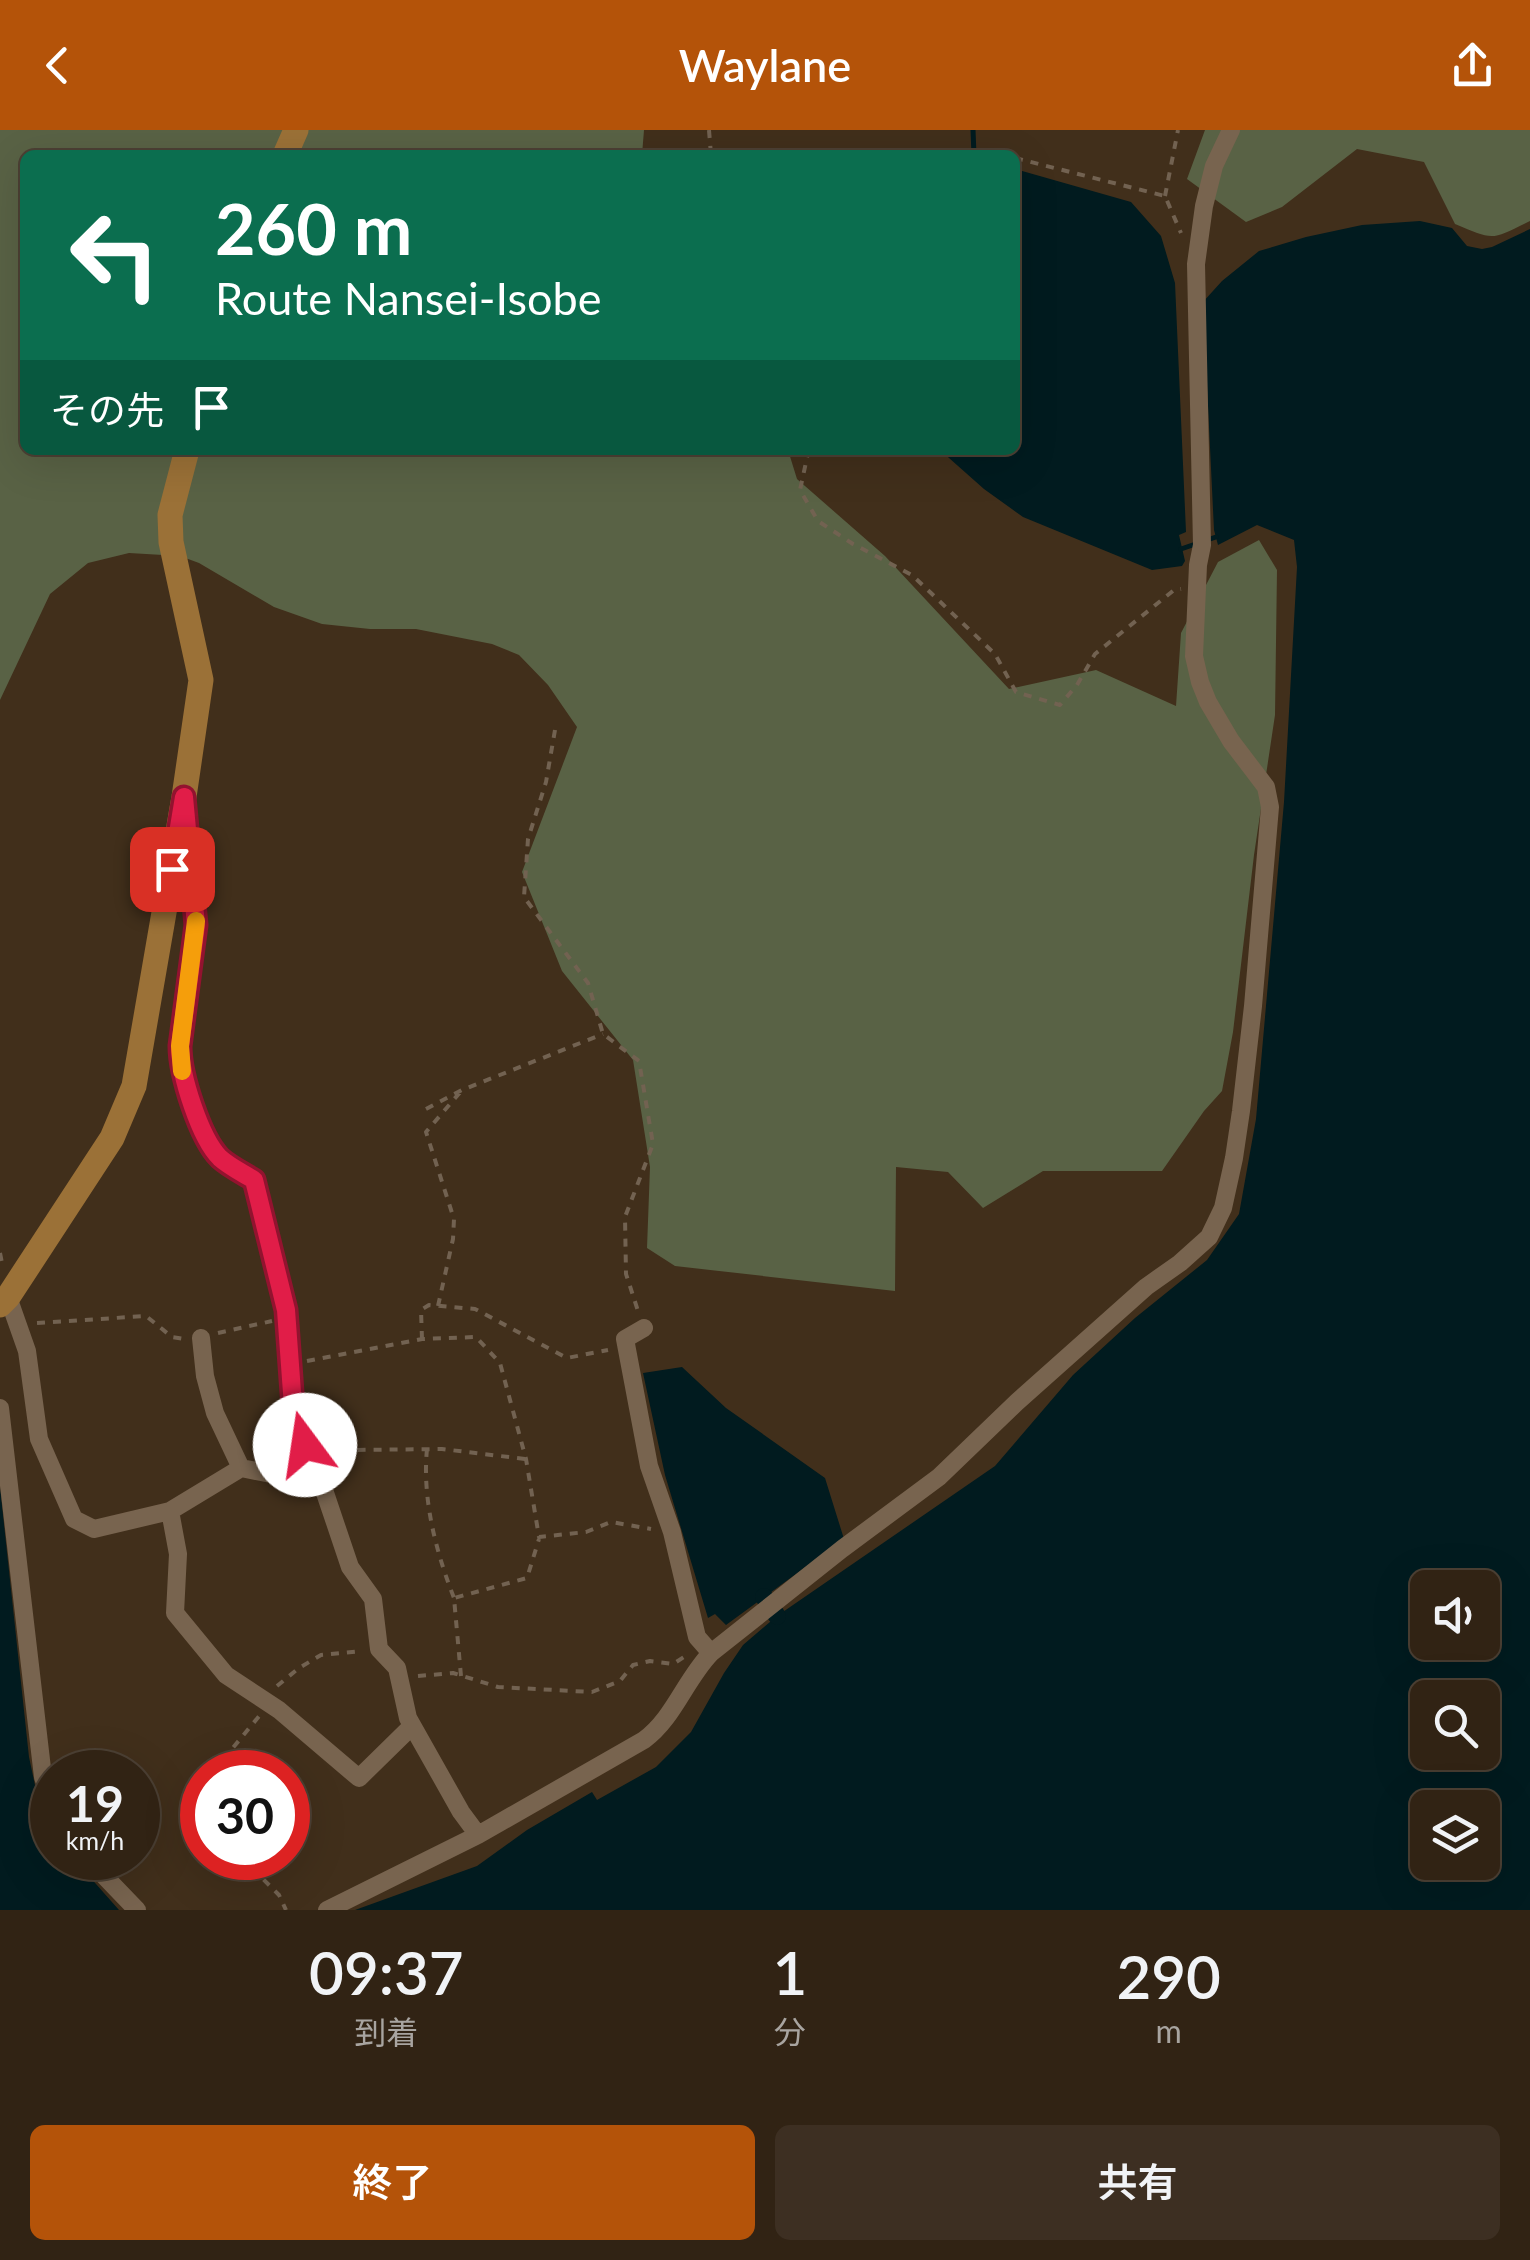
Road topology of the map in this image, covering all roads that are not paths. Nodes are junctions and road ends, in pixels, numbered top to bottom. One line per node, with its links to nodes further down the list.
1 (1231, 130): 11 (street)
2 (186, 455): 3 (main road)
3 (184, 797): 4 (main road); 9 (street)
4 (8, 1309): 10 (street)
5 (644, 1328): 11 (street)
6 (201, 1338): 8 (street)
7 (0, 1408): 13 (street)
8 (241, 1468): 9 (street); 10 (street)
9 (319, 1477): 12 (street)
10 (170, 1511): 12 (street)
11 (711, 1653): 14 (street)
12 (412, 1726): 14 (street)
13 (40, 1750)
14 (478, 1835): 17 (street)
15 (108, 1880): 16 (street)
16 (137, 1910)
17 (328, 1910)

